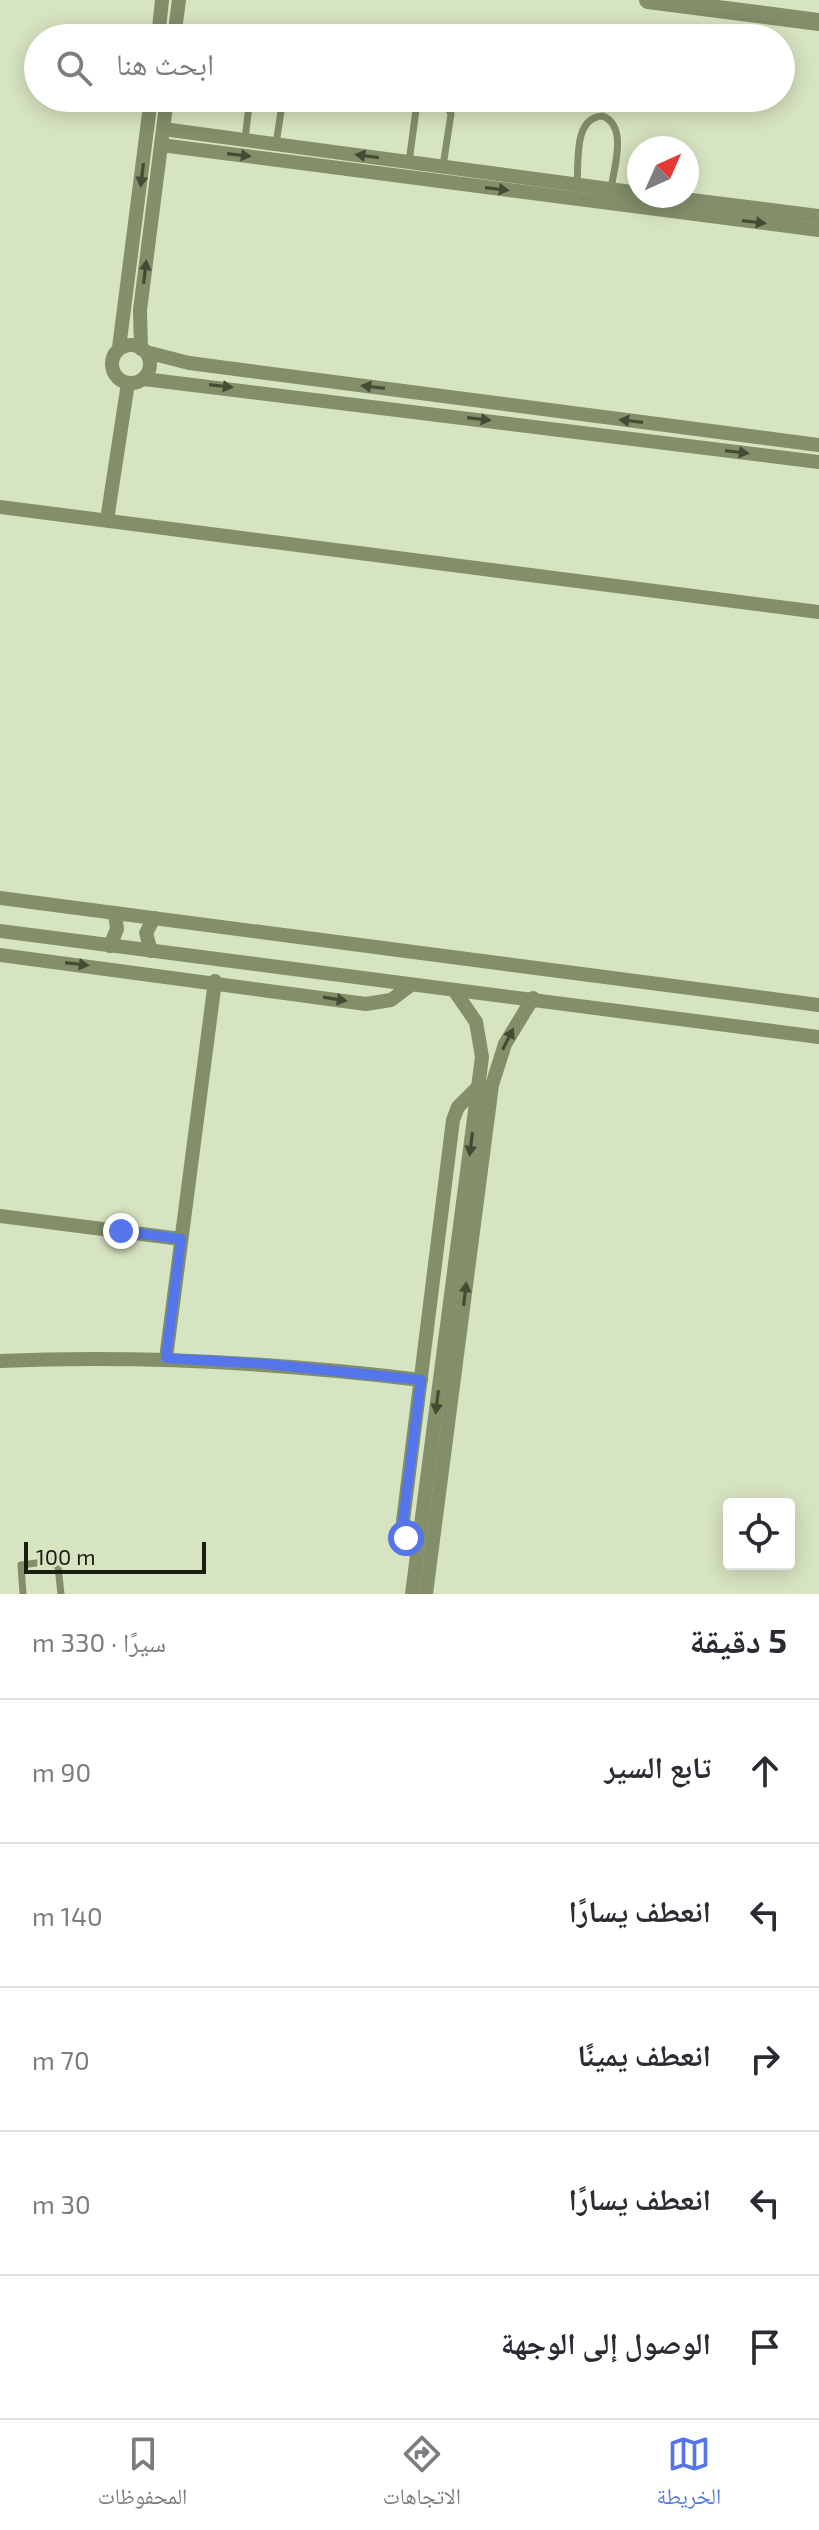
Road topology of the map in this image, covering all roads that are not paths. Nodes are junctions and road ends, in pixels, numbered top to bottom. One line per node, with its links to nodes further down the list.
1 (162, 0): 5 (street)
2 (179, 0): 6 (street)
3 (648, 0): 4 (street)
4 (819, 22)
5 (159, 24)
6 (176, 24)
7 (149, 112): 27 (street, one-way to 27)
8 (165, 112): 13 (street)
9 (248, 112): 14 (lane)
10 (281, 112): 15 (lane)
11 (416, 112): 17 (lane)
12 (450, 112): 18 (lane)
13 (163, 129): 14 (street); 16 (street)
14 (245, 140): 15 (street)
15 (276, 144): 17 (street, one-way to 15)
16 (161, 145): 22 (street, one-way to 22); 28 (street, one-way to 16)
17 (409, 162): 18 (street)
18 (443, 166): 19 (street)
19 (577, 185): 20 (street); 20 (lane)
20 (611, 189): 21 (street)
21 (627, 191)
22 (627, 196)
23 (699, 204): 25 (street)
24 (699, 208): 26 (street, one-way to 26)
25 (819, 216)
26 (819, 230)
27 (119, 348): 28 (street); 30 (street)
28 (143, 350): 29 (street); 31 (street, one-way to 28)
29 (144, 379): 30 (street); 32 (street, one-way to 32)
30 (128, 383): 34 (street)
31 (819, 445)
32 (819, 462)
33 (0, 507): 34 (street)
34 (107, 520): 35 (street)
35 (819, 612)
36 (0, 898): 37 (street)
37 (115, 913): 38 (street); 40 (street)
38 (154, 918): 41 (street); 47 (street)
39 (0, 931): 40 (street)
40 (110, 946): 41 (street)
41 (151, 951): 44 (street)
42 (0, 955): 43 (street, one-way to 43)
43 (215, 981): 44 (street, one-way to 44); 51 (street)
44 (411, 985): 45 (street)
45 (454, 990): 46 (street); 49 (street)
46 (533, 998): 48 (street); 59 (street, one-way to 46)
47 (819, 1005)
48 (819, 1037)
49 (478, 1087): 54 (street); 55 (street, one-way to 55)
50 (0, 1216): 51 (street)
51 (181, 1239): 52 (street)
52 (166, 1358): 53 (street); 54 (street)
53 (0, 1361)
54 (421, 1380): 55 (street)
55 (417, 1555): 58 (street)
56 (23, 1594): 57 (lane)
57 (61, 1594)
58 (412, 1594)
59 (426, 1594)

